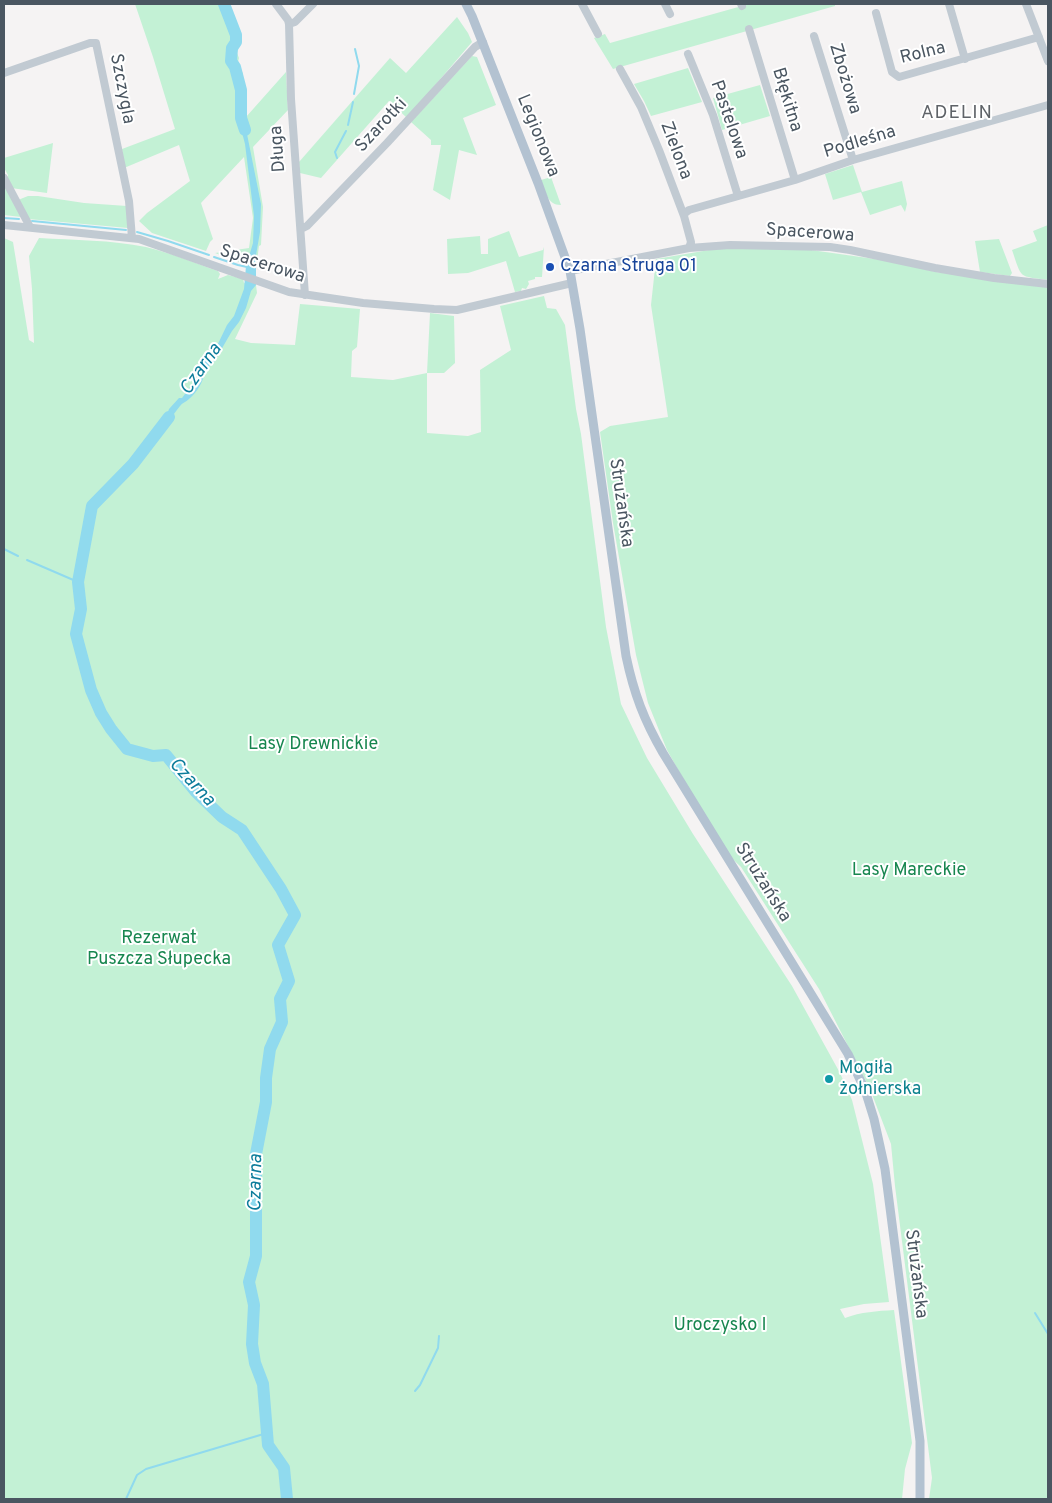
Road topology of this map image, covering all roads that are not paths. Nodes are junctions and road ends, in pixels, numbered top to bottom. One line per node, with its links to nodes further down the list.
1 (276, 4): 10 (street)
2 (313, 4): 10 (street)
3 (466, 4): 15 (main road, Legionowa)
4 (582, 4): 12 (street)
5 (665, 4): 9 (street)
6 (949, 4): 17 (street, Rolna)
7 (1026, 4): 14 (street)
8 (876, 13): 17 (street, Rolna)
9 (670, 14)
10 (289, 24): 29 (street, Długa)
11 (749, 29): 24 (street, Błękitna)
12 (598, 34)
13 (814, 36): 22 (street, Zbożowa)
14 (1039, 37): 17 (street, Rolna); 18 (street)
15 (483, 42): 29 (street, Szarotki); 32 (main road, Legionowa)
16 (688, 54): 25 (street, Pastelowa)
17 (965, 58)
18 (1048, 61)
19 (620, 69): 26 (street, Zielona)
20 (4, 73): 30 (street, Szczygla)
21 (1048, 105): 22 (street, Podleśna)
22 (853, 160): 24 (street, Podleśna)
23 (4, 178): 28 (street)
24 (795, 180): 25 (street, Podleśna)
25 (738, 196): 26 (street, Podleśna)
26 (684, 216): 31 (street, Zielona)
27 (4, 225): 28 (street, Spacerowa)
28 (30, 228): 30 (street, Spacerowa)
29 (301, 229): 35 (street, Długa)
30 (132, 238): 35 (street, Spacerowa)
31 (689, 248): 32 (street, Spacerowa); 34 (street, Spacerowa)
32 (570, 271): 33 (main road, Legionowa)
33 (572, 283): 35 (street, Spacerowa); 36 (main road, Strużańska)
34 (1048, 284)
35 (305, 295)
36 (920, 1499)

